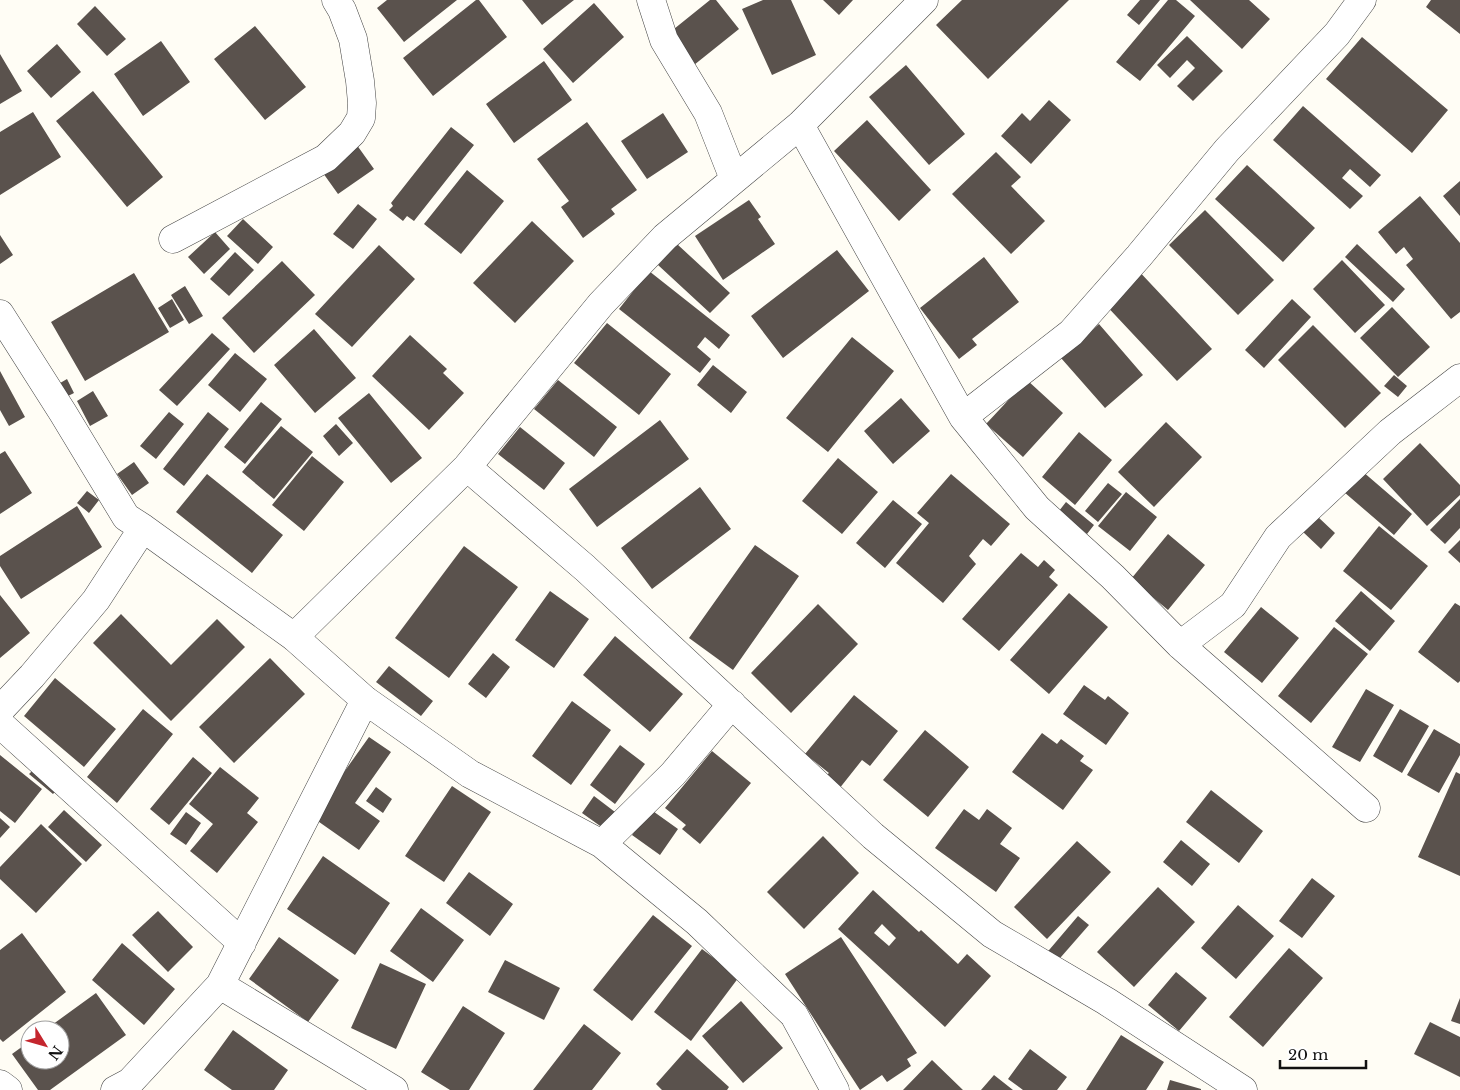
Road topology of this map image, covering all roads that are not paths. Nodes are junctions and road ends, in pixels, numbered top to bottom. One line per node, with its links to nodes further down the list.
1 (336, 0): 7 (street)
2 (651, 0): 6 (street)
3 (924, 0): 5 (street)
4 (1362, 0): 10 (street)
5 (800, 125): 6 (street); 10 (street)
6 (734, 179): 11 (street)
7 (173, 239)
8 (0, 314): 12 (street)
9 (1460, 378): 14 (street)
10 (963, 417): 14 (street)
11 (467, 466): 13 (street); 16 (street)
12 (143, 528): 13 (street); 17 (street)
13 (294, 637): 15 (street)
14 (1180, 645): 19 (street)
15 (365, 700): 20 (street); 21 (street)
16 (732, 704): 20 (street); 28 (street)
17 (0, 710)
18 (0, 724): 21 (street)
19 (1366, 808)
20 (602, 844): 27 (street)
21 (242, 943): 22 (street)
22 (220, 986): 25 (street); 26 (street)
23 (0, 1084): 24 (street)
24 (8, 1090)
25 (115, 1090)
26 (394, 1090)
27 (835, 1090)
28 (1243, 1090)

